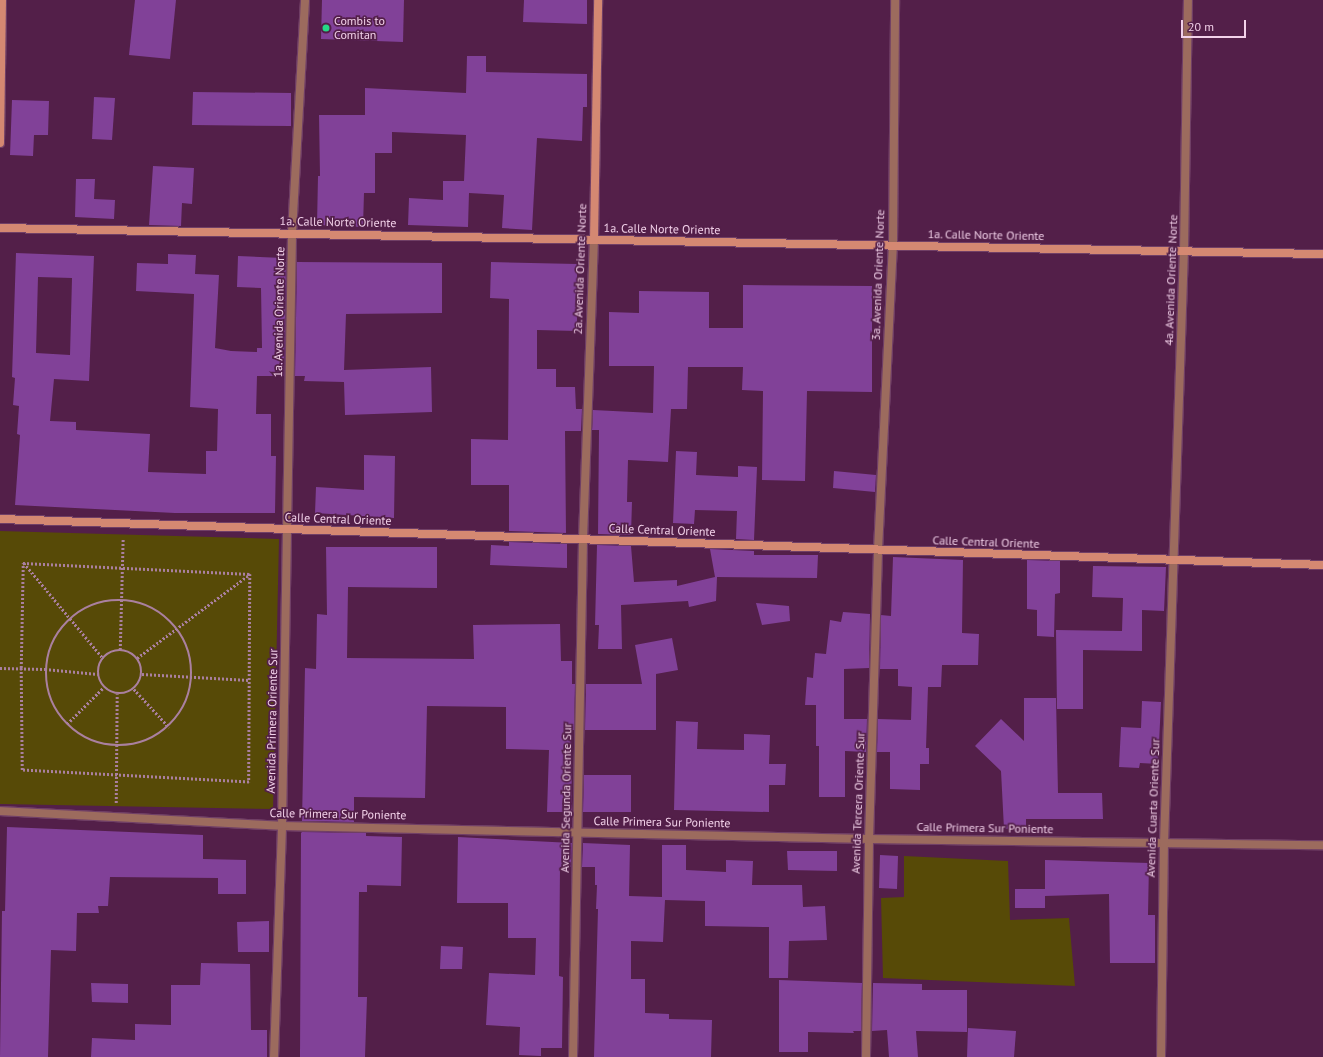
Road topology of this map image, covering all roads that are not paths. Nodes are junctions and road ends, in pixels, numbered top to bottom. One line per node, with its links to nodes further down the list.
1 (2, 0): 6 (main road)
2 (305, 0): 8 (street, 1a. Avenida Oriente Norte)
3 (598, 0): 9 (main road, 2a. Avenida Oriente Norte)
4 (895, 0): 10 (street, 3a. Avenida Oriente Norte)
5 (1188, 0): 11 (street, 4a. Avenida Oriente Norte)
6 (0, 143)
7 (0, 228): 8 (main road, 1a. Calle Norte Oriente)
8 (292, 233): 9 (main road, 1a. Calle Norte Oriente); 14 (street, 1a. Avenida Oriente Norte)
9 (594, 240): 10 (main road, 1a. Calle Norte Oriente); 15 (street, 2a. Avenida Oriente Norte)
10 (892, 245): 11 (main road, 1a. Calle Norte Oriente); 16 (street, 3a. Avenida Oriente Norte)
11 (1184, 251): 12 (main road, 1a. Calle Norte Oriente); 17 (street, 4a. Avenida Oriente Norte)
12 (1323, 254)
13 (0, 519): 14 (main road, Calle Central Oriente)
14 (286, 529): 15 (main road, Calle Central Oriente); 20 (street, Avenida Primera Oriente Sur)
15 (582, 539): 16 (main road, Calle Central Oriente); 21 (street, Avenida Segunda Oriente Sur)
16 (878, 550): 17 (main road, Calle Central Oriente); 22 (street, Avenida Tercera Oriente Sur)
17 (1174, 560): 18 (main road, Calle Central Oriente); 23 (street, Avenida Cuarta Oriente Sur)
18 (1323, 565)
19 (0, 811): 20 (street, Calle Primera Sur Poniente)
20 (282, 826): 21 (street, Calle Primera Sur Poniente); 25 (street, Avenida Primera Oriente Sur)
21 (578, 832): 22 (street, Calle Primera Sur Poniente); 26 (street, Avenida Segunda Oriente Sur)
22 (869, 839): 23 (street, Calle Primera Sur Poniente); 27 (street, Avenida Tercera Oriente Sur)
23 (1164, 843): 24 (street, Calle Primera Sur Poniente); 28 (street, Avenida Cuarta Oriente Sur)
24 (1323, 845)
25 (274, 1057)
26 (573, 1057)
27 (866, 1057)
28 (1161, 1057)

